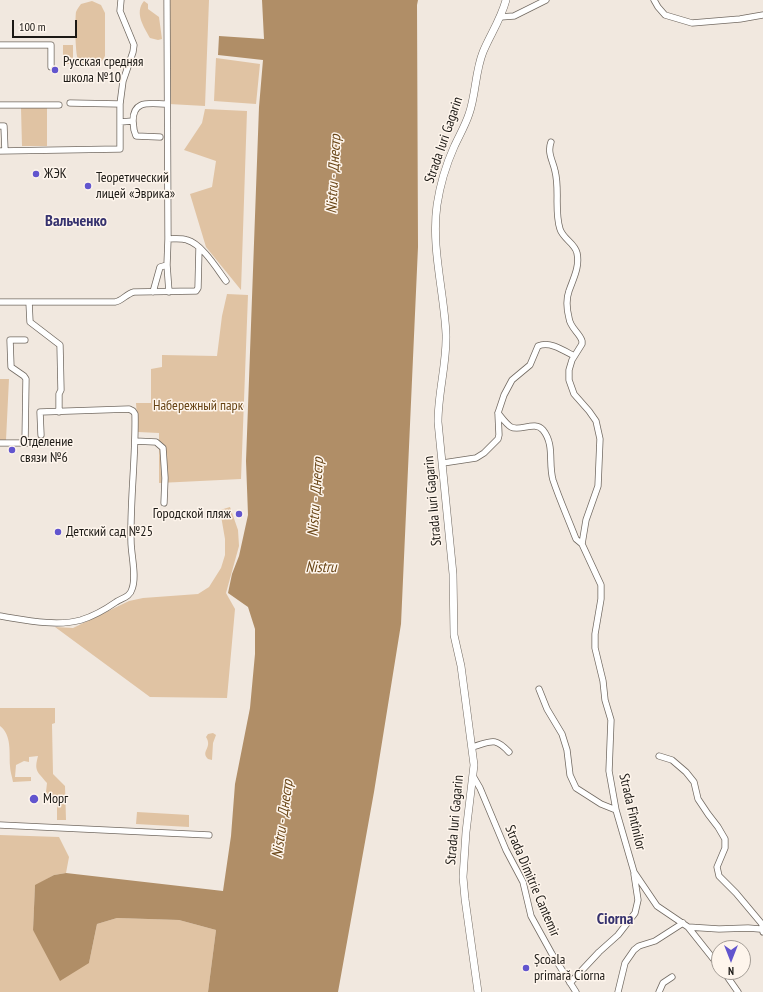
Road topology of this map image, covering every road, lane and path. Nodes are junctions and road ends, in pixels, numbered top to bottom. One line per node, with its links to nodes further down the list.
1 (121, 0): 13 (street)
2 (167, 0): 14 (street)
3 (506, 0): 7 (main road, Strada Iuri Gagarin)
4 (546, 0): 7 (street)
5 (654, 0): 6 (street)
6 (763, 15)
7 (500, 17): 39 (main road, Strada Iuri Gagarin)
8 (0, 45): 9 (street); 10 (street)
9 (0, 49)
10 (51, 67)
11 (70, 103): 13 (street)
12 (0, 104): 15 (street)
13 (120, 104): 17 (street)
14 (167, 104): 16 (street); 22 (street)
15 (60, 105)
16 (133, 121): 17 (street); 19 (street)
17 (120, 122): 21 (street)
18 (0, 126): 21 (street)
19 (160, 137)
20 (551, 142): 31 (street)
21 (2, 151)
22 (168, 239): 23 (street); 24 (street)
23 (199, 248): 25 (street); 27 (street)
24 (167, 265): 26 (street); 27 (street)
25 (226, 281)
26 (153, 292): 27 (street); 29 (street)
27 (169, 292)
28 (0, 302): 29 (street)
29 (29, 302): 32 (street)
30 (24, 340): 37 (street)
31 (574, 356): 33 (street); 41 (street)
32 (58, 412): 34 (street); 35 (street)
33 (498, 413): 39 (street); 41 (street, Strada Fîntînilor)
34 (41, 435)
35 (135, 440): 40 (street); 42 (street)
36 (0, 443): 37 (street)
37 (25, 443): 38 (street)
38 (40, 443)
39 (443, 463): 44 (main road, Strada Iuri Gagarin)
40 (164, 503)
41 (582, 544): 48 (street, Strada Fîntînilor)
42 (0, 616)
43 (539, 689): 48 (street)
44 (472, 747): 45 (street); 47 (main road, Strada Iuri Gagarin)
45 (509, 752)
46 (659, 756): 53 (street)
47 (473, 776): 57 (street, Strada Dimitrie Cantemir); 58 (main road, Strada Iuri Gagarin)
48 (616, 810): 51 (street, Strada Fîntînilor)
49 (0, 826): 50 (street)
50 (209, 835)
51 (634, 872): 52 (street, Strada Fîntînilor); 57 (street)
52 (686, 925): 53 (street, Strada Fîntînilor); 54 (street, Strada Fîntînilor); 60 (street)
53 (763, 929)
54 (711, 956)
55 (672, 977): 61 (street)
56 (730, 980): 62 (street)
57 (570, 983): 59 (street, Strada Dimitrie Cantemir)
58 (478, 992)
59 (576, 992)
60 (618, 992)
61 (659, 992)
62 (738, 992)

